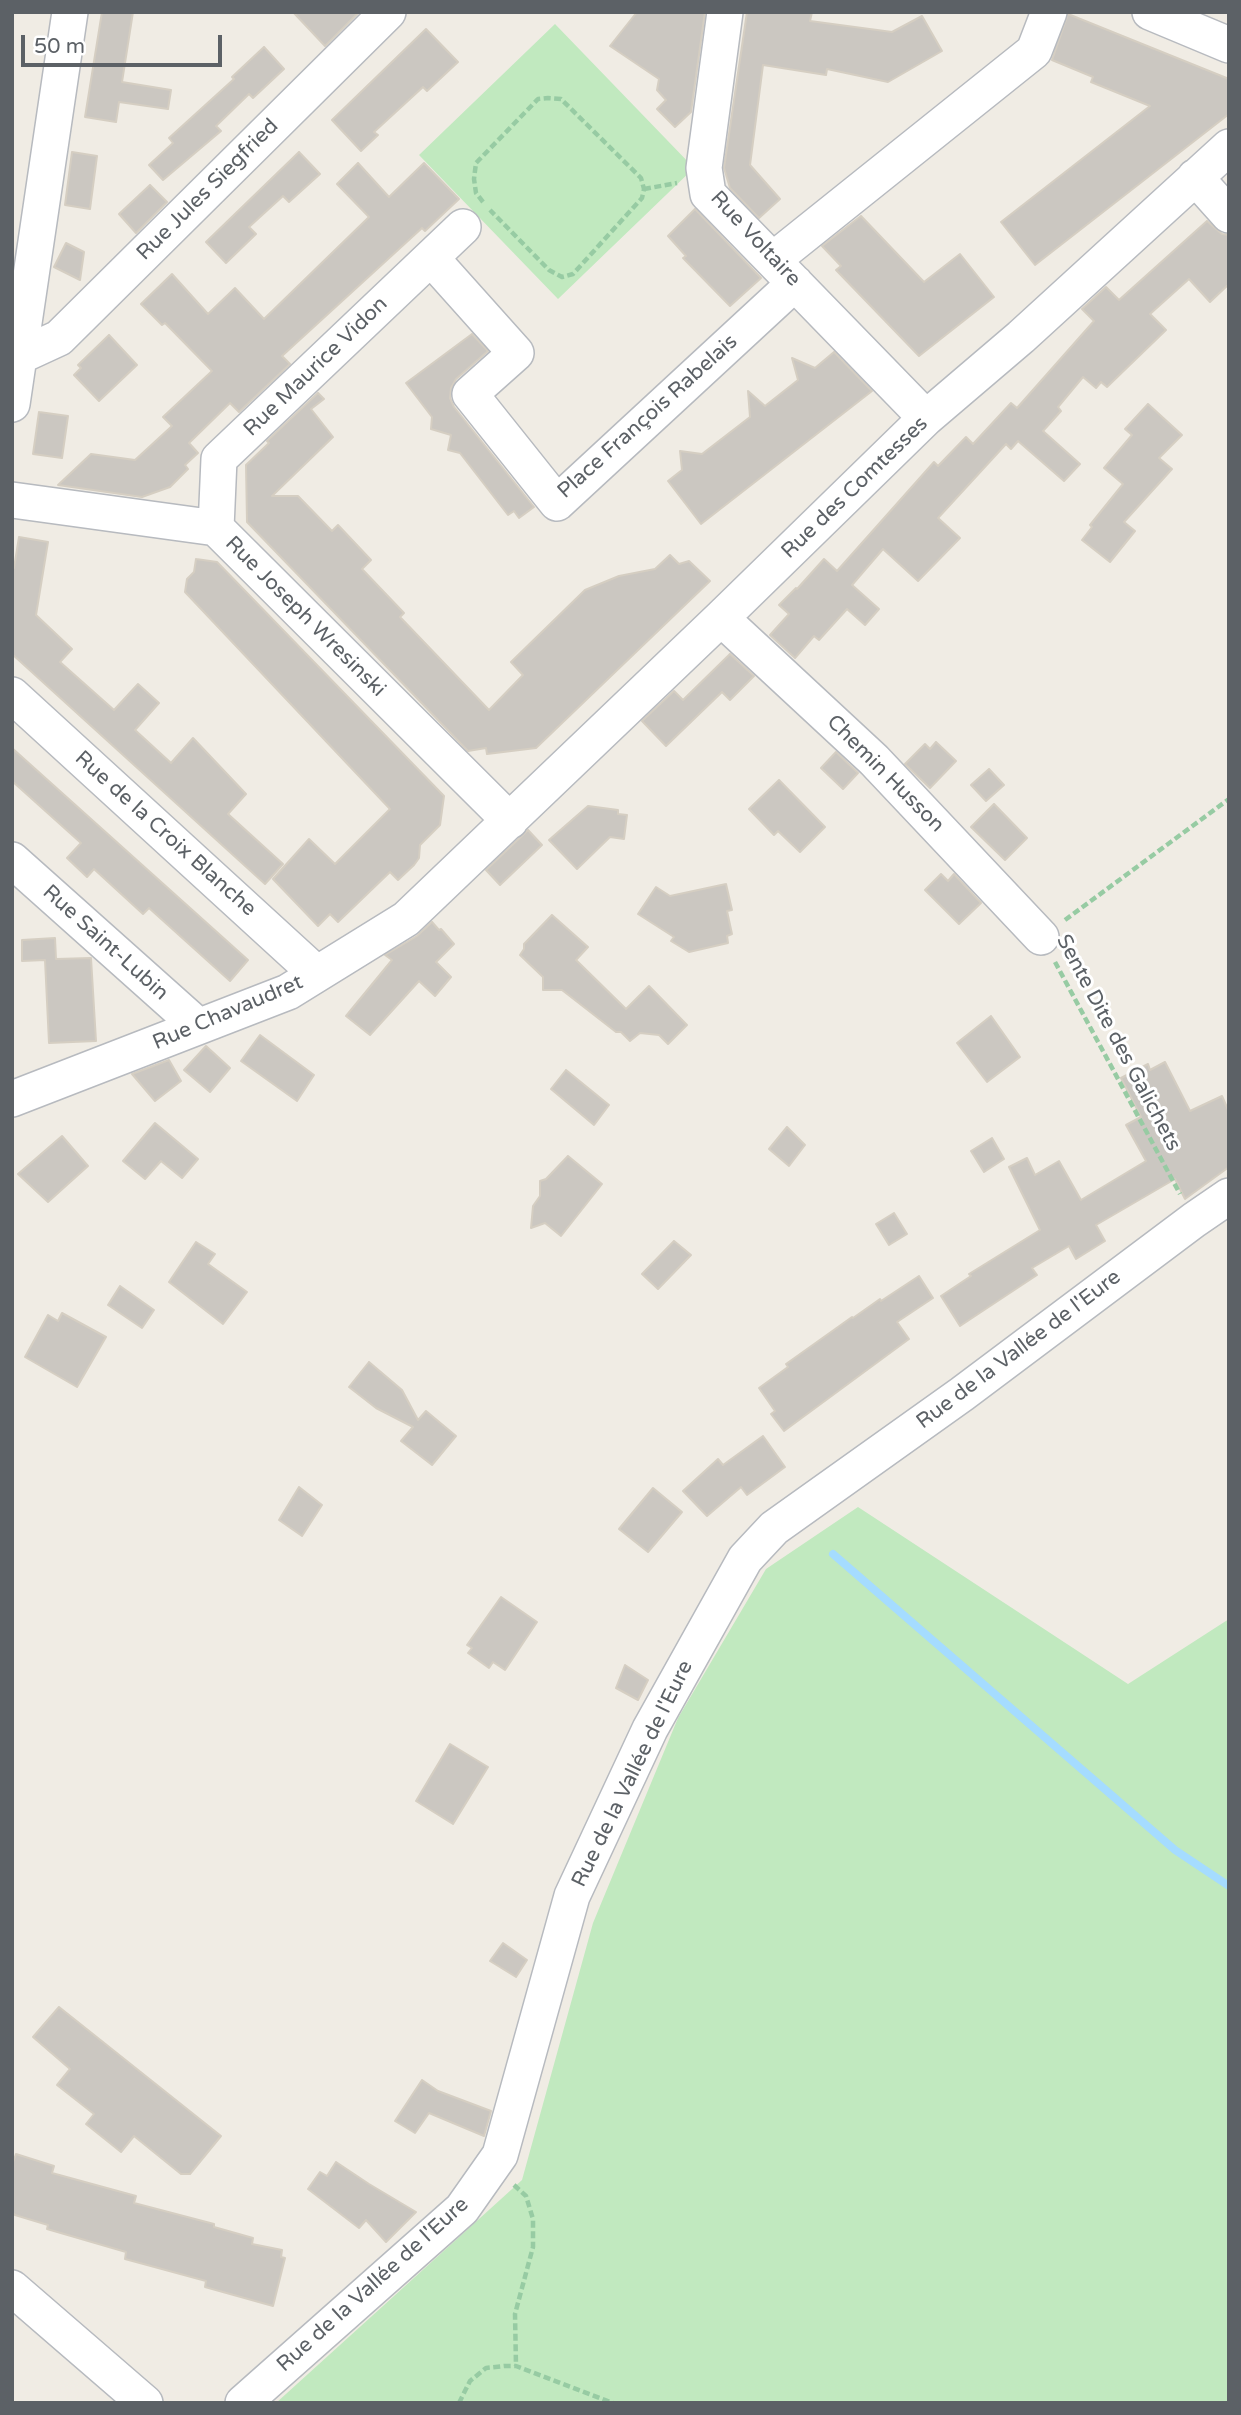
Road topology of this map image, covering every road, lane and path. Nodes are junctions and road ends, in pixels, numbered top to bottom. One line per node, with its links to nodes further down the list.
1 (70, 12): 13 (street)
2 (388, 12): 13 (street, Rue Jules Siegfried)
3 (725, 12): 12 (street, Rue Voltaire)
4 (1049, 12): 12 (street)
5 (1150, 12): 6 (street)
6 (1229, 45)
7 (1229, 147): 8 (street, Rue des Comtesses)
8 (1195, 177): 9 (street); 15 (street, Rue des Comtesses)
9 (1229, 215)
10 (474, 216): 10 (path); 11 (street, Rue Maurice Vidon)
11 (431, 258): 12 (street, Place François Rabelais); 17 (street, Rue Maurice Vidon)
12 (784, 271): 15 (street, Rue Voltaire)
13 (20, 356): 14 (street)
14 (12, 404)
15 (926, 418): 18 (street, Rue des Comtesses)
16 (12, 500): 17 (street, Rue Joseph Wresinski)
17 (216, 528): 21 (street, Rue Joseph Wresinski)
18 (721, 618): 21 (street, Rue des Comtesses); 23 (street, Chemin Husson)
19 (12, 695): 24 (street, Rue de la Croix Blanche)
20 (1229, 799): 23 (path, Sente Dite des Galichets)
21 (499, 830): 24 (street, Rue Chavaudret)
22 (12, 860): 25 (street, Rue Saint-Lubin)
23 (1041, 937): 28 (path, Sente Dite des Galichets)
24 (317, 974): 25 (street, Rue Chavaudret)
25 (198, 1026): 26 (street, Rue Chavaudret)
26 (12, 1099)
27 (1229, 1196): 28 (street, Rue de la Vallée de l'Eure)
28 (1194, 1220): 29 (street, Rue de la Vallée de l'Eure)
29 (492, 2165): 31 (path); 33 (street, Rue de la Vallée de l'Eure)
30 (12, 2288): 32 (street)
31 (516, 2366): 34 (path); 35 (path)
32 (145, 2403)
33 (243, 2403)
34 (459, 2403)
35 (612, 2403)

